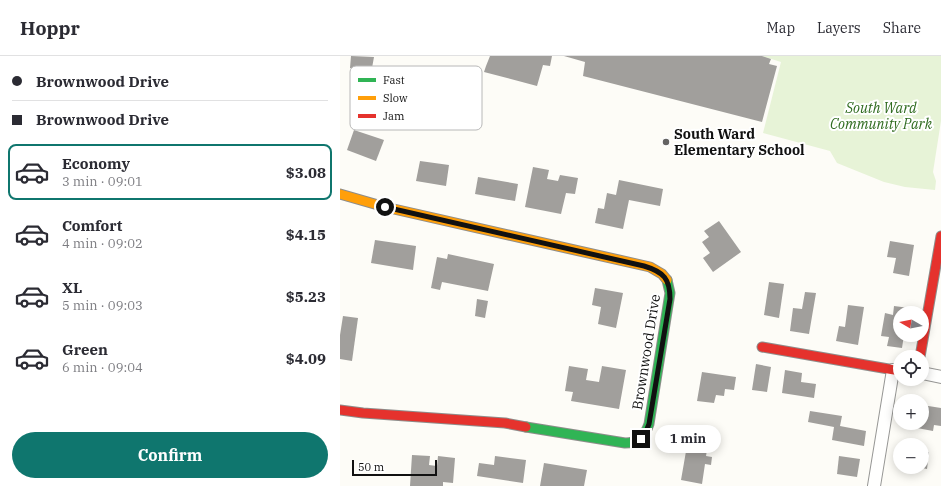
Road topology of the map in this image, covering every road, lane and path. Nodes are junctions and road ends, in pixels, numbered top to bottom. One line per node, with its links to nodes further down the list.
1 (340, 194): 9 (street, Brownwood Drive)
2 (941, 236): 4 (street)
3 (762, 347): 5 (street)
4 (921, 350)
5 (893, 369)
6 (929, 374): 7 (street)
7 (941, 377)
8 (893, 386): 10 (street)
9 (340, 410)
10 (874, 486)

